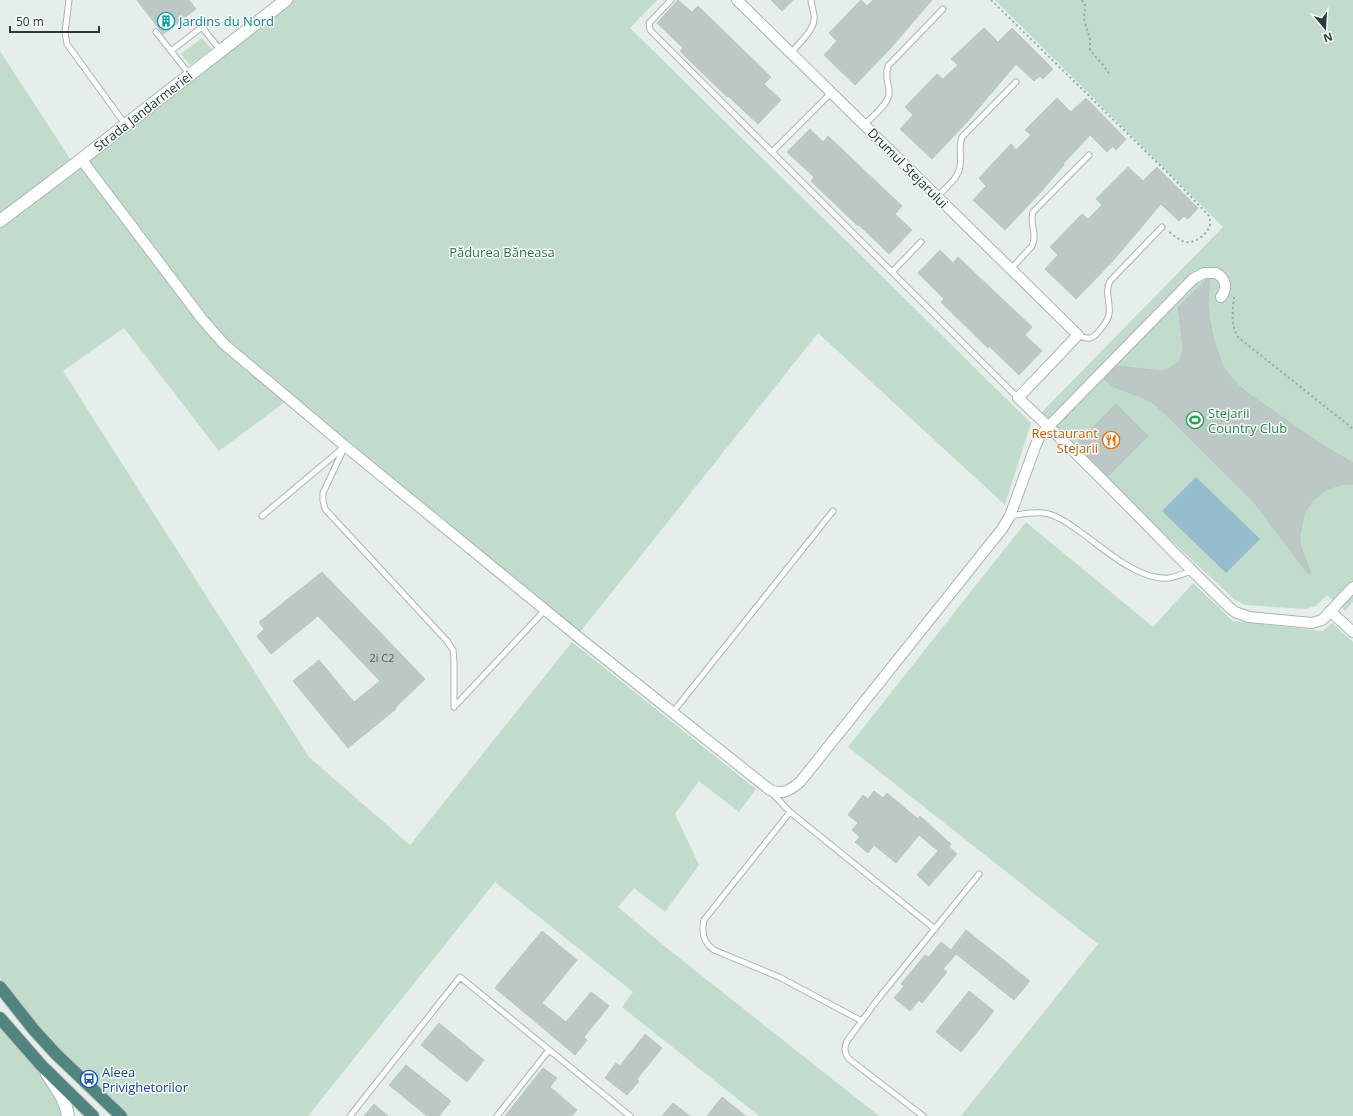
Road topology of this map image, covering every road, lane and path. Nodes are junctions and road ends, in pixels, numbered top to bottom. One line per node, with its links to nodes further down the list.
1 (69, 0): 17 (lane)
2 (671, 0): 19 (lane)
3 (737, 0): 12 (street, Drumul Stejarului)
4 (811, 0): 12 (lane)
5 (991, 0): 24 (path)
6 (1082, 0): 14 (path)
7 (282, 1): 11 (street, Strada Jandarmeriei)
8 (943, 9): 18 (lane)
9 (156, 32): 10 (lane)
10 (171, 51): 11 (lane); 13 (lane)
11 (221, 51): 13 (street, Strada Jandarmeriei)
12 (790, 53): 16 (street, Drumul Stejarului)
13 (190, 75): 17 (street, Strada Jandarmeriei)
14 (1110, 76)
15 (1016, 82): 22 (lane)
16 (831, 93): 18 (street, Drumul Stejarului); 19 (lane)
17 (125, 125): 21 (street, Strada Jandarmeriei)
18 (864, 125): 22 (street, Drumul Stejarului)
19 (772, 152): 27 (lane)
20 (1089, 155): 26 (lane)
21 (81, 159): 23 (street, Strada Jandarmeriei); 34 (street)
22 (937, 197): 26 (street, Drumul Stejarului)
23 (0, 222)
24 (1162, 227): 30 (lane)
25 (922, 242): 27 (lane)
26 (1011, 269): 30 (street, Drumul Stejarului)
27 (892, 272): 31 (lane)
28 (1235, 294): 33 (path)
29 (1221, 297): 32 (street)
30 (1078, 336): 31 (street)
31 (1018, 398): 32 (street)
32 (1049, 426): 37 (street); 38 (street)
33 (1353, 429)
34 (345, 446): 36 (lane); 40 (street); 40 (lane)
35 (833, 511): 43 (lane)
36 (262, 516)
37 (1010, 516): 38 (lane); 44 (street)
38 (1192, 571): 41 (street)
39 (1353, 587): 41 (street)
40 (546, 610): 43 (street)
41 (1330, 611): 42 (street)
42 (1353, 632)
43 (672, 712): 44 (street)
44 (770, 790): 45 (lane)
45 (790, 812): 47 (lane); 52 (lane)
46 (979, 874): 47 (lane)
47 (935, 929): 52 (lane)
48 (0, 977): 50 (highway)
49 (0, 987): 50 (highway)
50 (14, 1006): 57 (highway)
51 (0, 1019): 54 (highway)
52 (862, 1021): 61 (lane)
53 (549, 1050): 58 (lane); 59 (lane); 60 (lane)
54 (41, 1065): 55 (street); 56 (highway)
55 (68, 1116)
56 (93, 1116)
57 (121, 1116)
58 (350, 1116)
59 (497, 1116)
60 (630, 1116)
61 (923, 1116)

